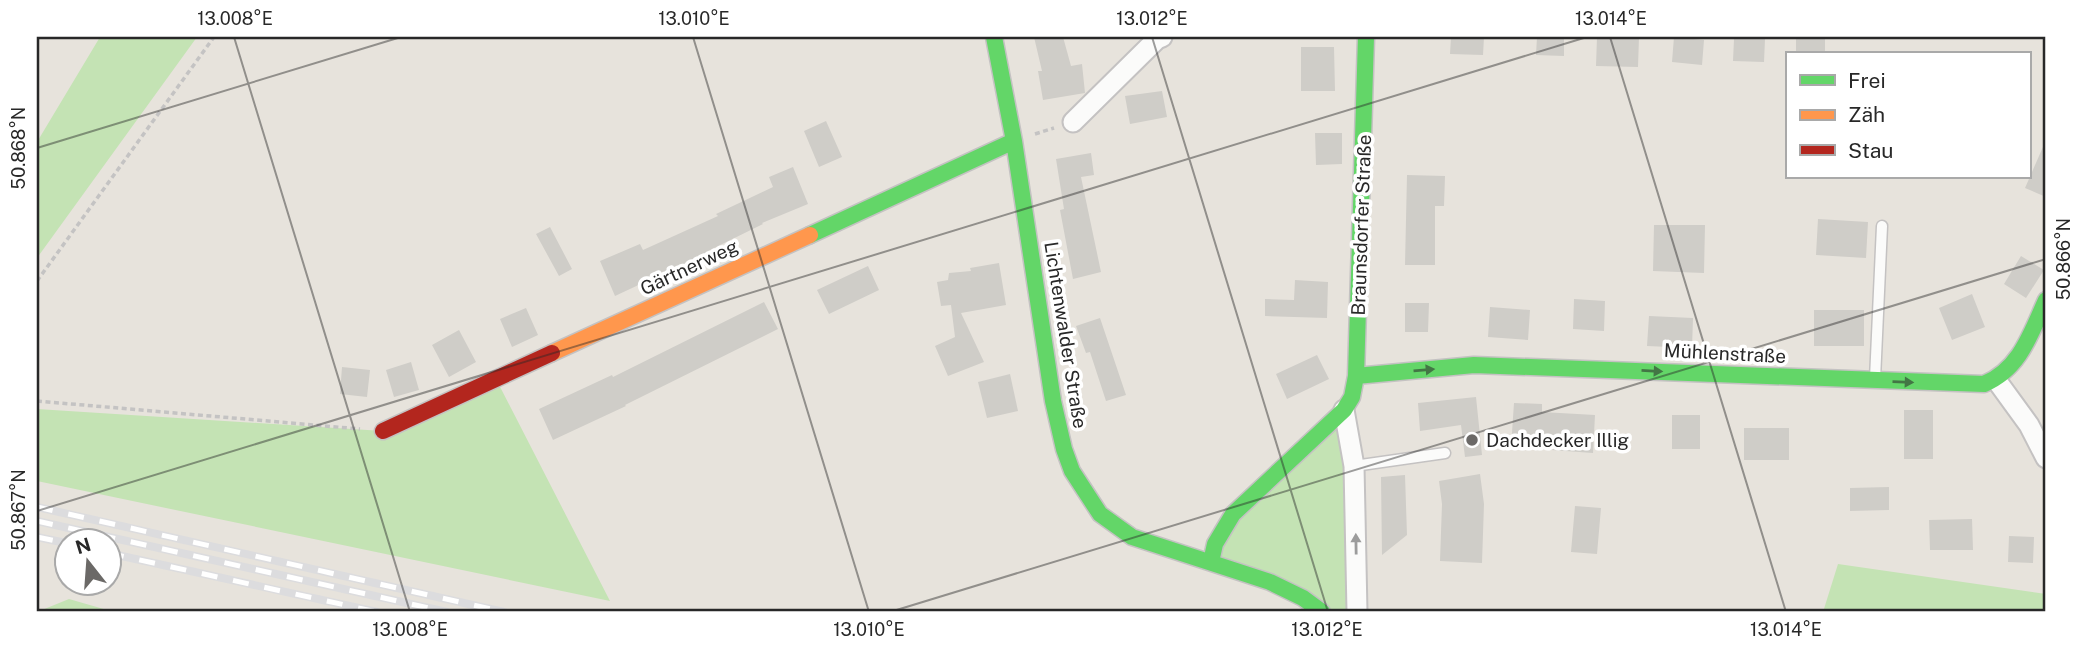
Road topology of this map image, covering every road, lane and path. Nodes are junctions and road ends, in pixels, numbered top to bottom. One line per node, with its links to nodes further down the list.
1 (214, 37): 8 (path)
2 (994, 37): 6 (street, Lichtenwalder Straße)
3 (1162, 37): 5 (street)
4 (1366, 37): 10 (street, Braunsdorfer Straße)
5 (1073, 122): 6 (path)
6 (1014, 141): 15 (street, Gärtnerweg); 19 (street, Lichtenwalder Straße)
7 (1882, 226): 11 (lane)
8 (37, 281)
9 (2046, 300): 12 (street)
10 (1356, 376): 11 (street, Mühlenstraße, one-way to 11); 14 (street, Braunsdorfer Straße)
11 (1875, 380): 12 (street, Mühlenstraße, one-way to 12)
12 (1997, 381): 17 (street)
13 (37, 401): 15 (path)
14 (1345, 411): 18 (street, Braunsdorfer Straße); 19 (street, Braunsdorfer Straße)
15 (383, 431)
16 (1445, 453): 18 (lane)
17 (2046, 458)
18 (1354, 466): 21 (street, Braunsdorfer Straße, one-way to 18)
19 (1212, 562): 20 (street, Lichtenwalder Straße)
20 (1322, 612)
21 (1357, 612)

